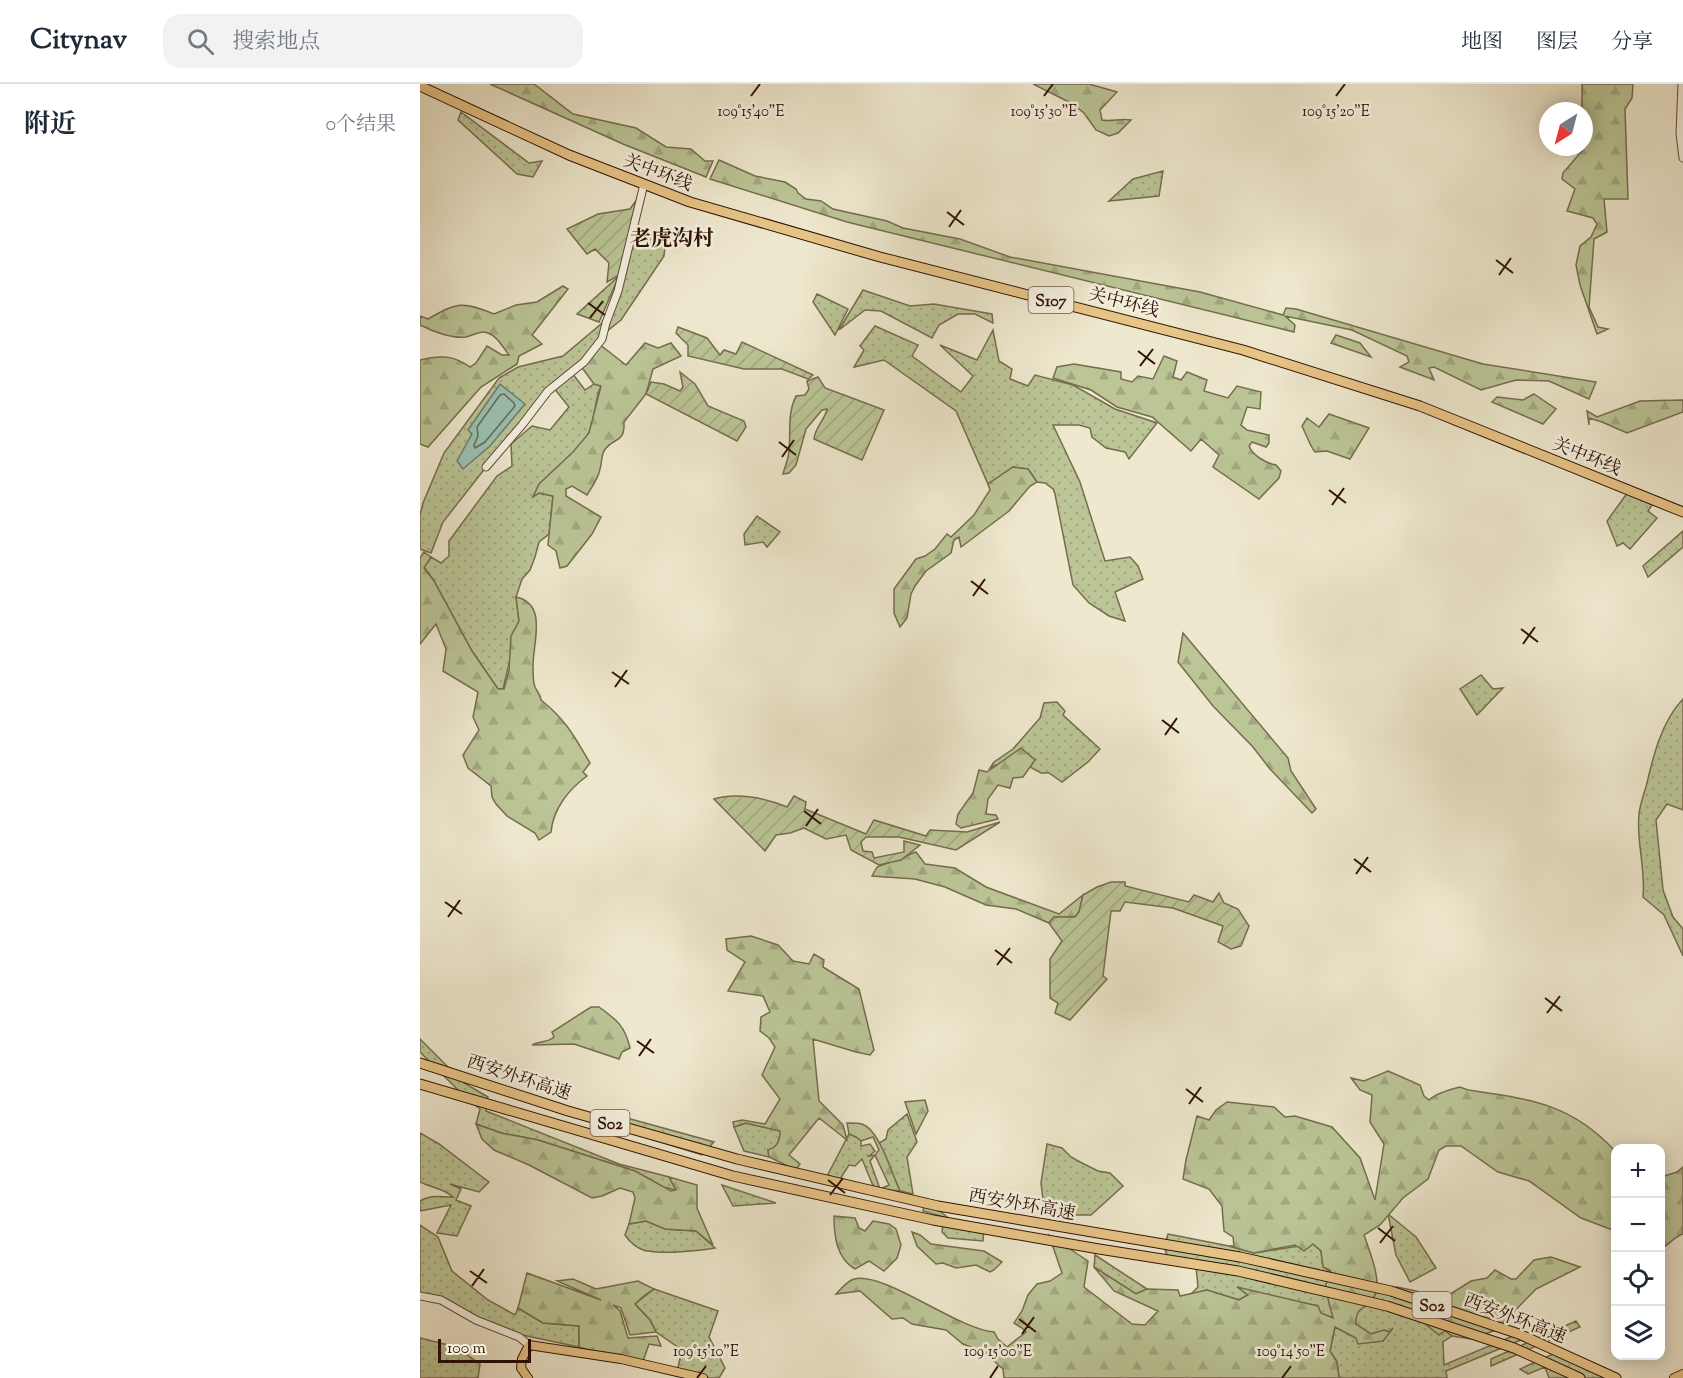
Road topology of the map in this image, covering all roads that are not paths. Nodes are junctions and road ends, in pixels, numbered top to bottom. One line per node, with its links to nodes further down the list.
1 (430, 84): 7 (highway, 关中环线 / S107)
2 (1682, 84): 4 (street)
3 (420, 86): 5 (highway, 关中环线 / S107)
4 (1683, 158)
5 (644, 184): 6 (street); 8 (highway, 关中环线 / S107)
6 (486, 467)
7 (1683, 506)
8 (1683, 512)
9 (420, 1063): 17 (highway, 西安外环高速 / S02)
10 (420, 1084): 16 (highway, 西安外环高速 / S02)
11 (420, 1296): 12 (street)
12 (529, 1345): 14 (main road); 15 (main road)
13 (1683, 1374): 18 (main road)
14 (528, 1378)
15 (703, 1378)
16 (1581, 1378)
17 (1616, 1378)
18 (1674, 1378)

